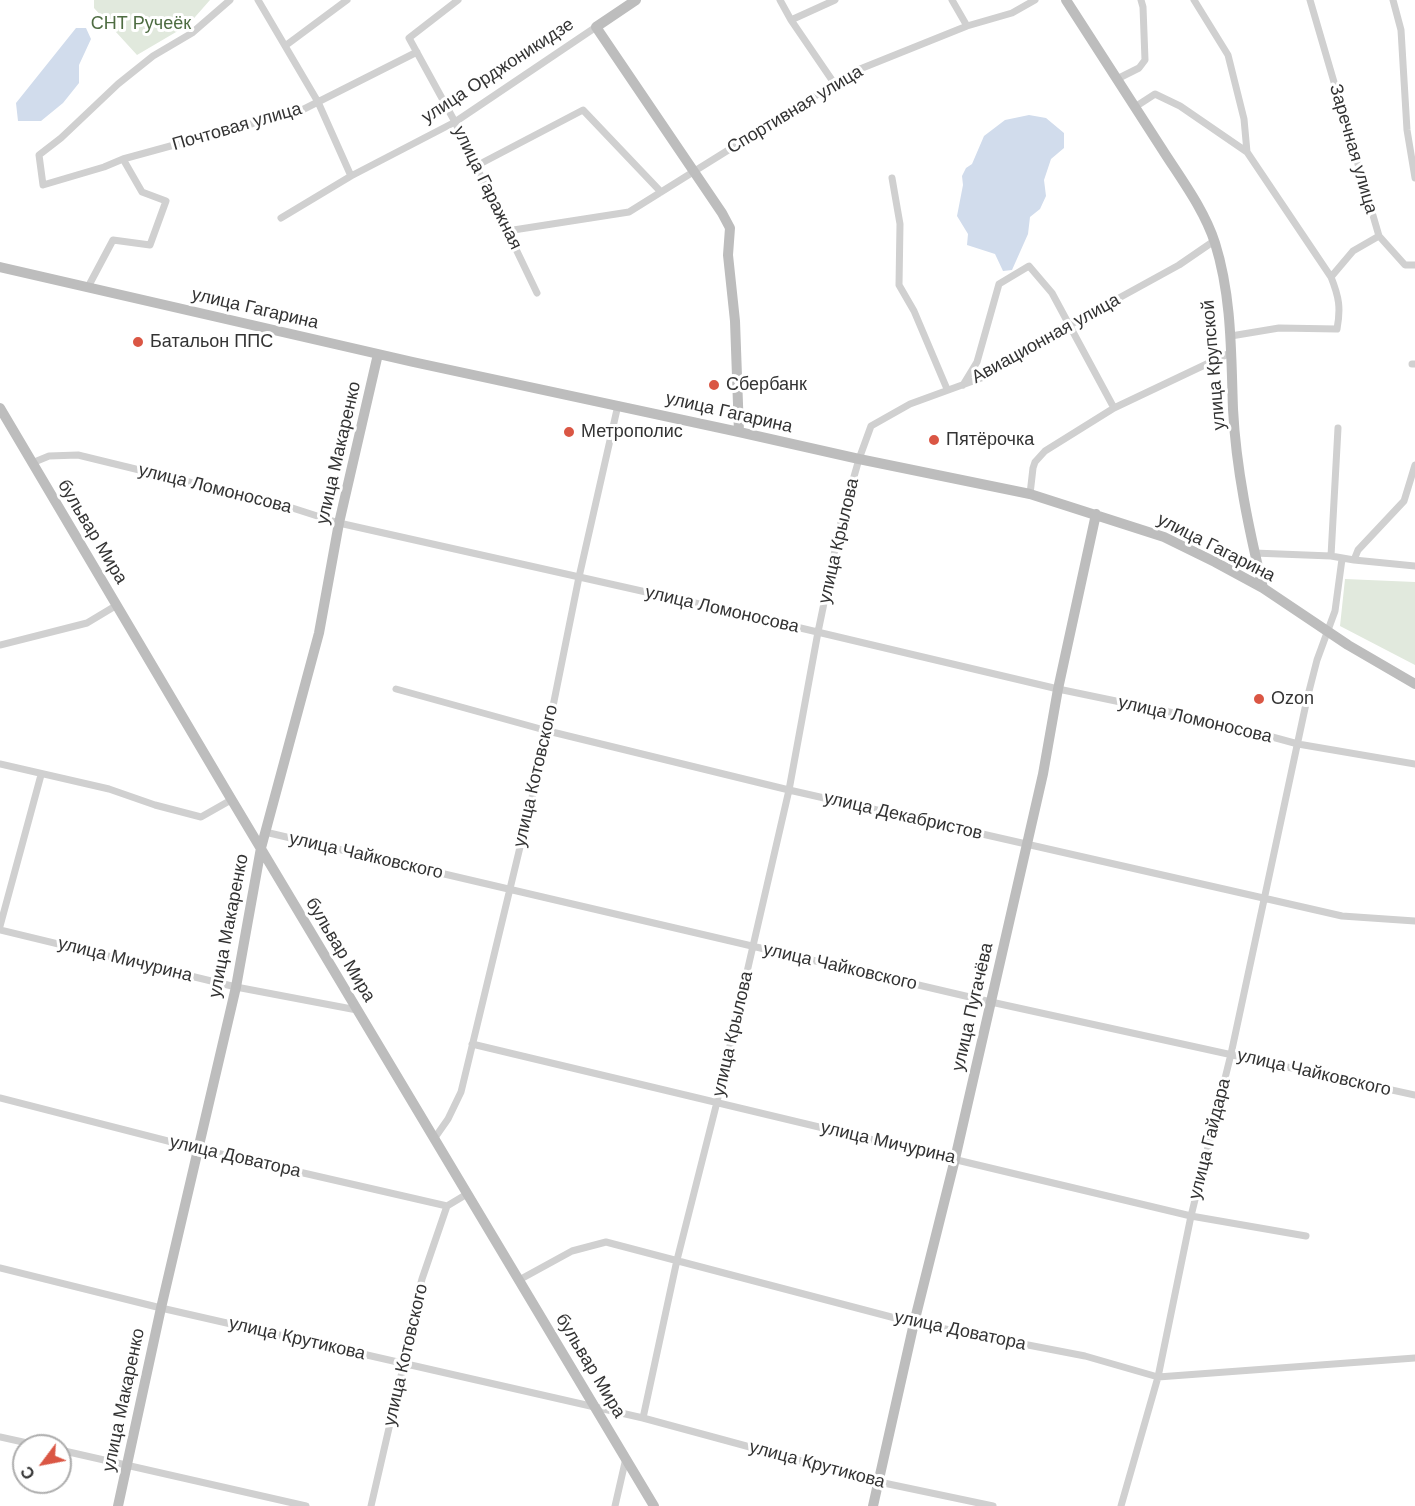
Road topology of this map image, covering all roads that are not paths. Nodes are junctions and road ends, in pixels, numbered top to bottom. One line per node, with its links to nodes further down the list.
1 (230, 0): 27 (street, Почтовая улица)
2 (258, 0): 19 (street)
3 (347, 0): 19 (street)
4 (458, 0): 15 (street)
5 (636, 0): 18 (street, улица Орджоникидзе)
6 (780, 0): 16 (street)
7 (835, 0): 16 (street)
8 (952, 0): 17 (street)
9 (1035, 0): 17 (street, Спортивная улица)
10 (1066, 0): 21 (street, улица Крупской)
11 (1141, 0): 21 (street)
12 (1194, 0): 26 (street)
13 (1310, 0): 36 (street, Заречная улица)
14 (1393, 0): 32 (street)
15 (447, 3): 20 (street)
16 (791, 20): 22 (street)
17 (967, 26): 22 (street, Спортивная улица)
18 (596, 27): 25 (street, улица Орджоникидзе); 29 (street)
19 (285, 46): 23 (street)
20 (417, 52): 23 (street, Почтовая улица); 25 (street, улица Гаражная)
21 (1117, 78): 24 (street, улица Крупской)
22 (834, 83): 29 (street, Спортивная улица)
23 (318, 102): 27 (street, Почтовая улица); 30 (street)
24 (1135, 107): 26 (street); 37 (street, улица Крупской)
25 (455, 122): 28 (street, улица Гаражная); 30 (street, улица Орджоникидзе)
26 (1247, 152): 40 (street)
27 (123, 159): 41 (street)
28 (476, 166): 33 (street); 35 (street, улица Гаражная)
29 (695, 172): 33 (street, Спортивная улица); 53 (street)
30 (351, 176): 34 (street, улица Орджоникидзе)
31 (892, 178): 48 (street)
32 (1415, 178)
33 (661, 192): 35 (street, Спортивная улица)
34 (281, 218)
35 (507, 231): 42 (street, улица Гаражная)
36 (1379, 236): 38 (street); 40 (street, Заречная улица)
37 (1214, 241): 43 (street, Авиационная улица); 44 (street, улица Крупской)
38 (1415, 265)
39 (0, 267): 41 (street, улица Гагарина)
40 (1331, 277): 44 (street)
41 (88, 287): 46 (street, улица Гагарина)
42 (537, 293)
43 (1068, 326): 47 (street, Авиационная улица); 47 (street); 51 (street)
44 (1231, 336): 45 (street, улица Крупской)
45 (1232, 352): 51 (street); 60 (street, улица Крупской)
46 (378, 354): 49 (street, улица Гагарина); 59 (street, улица Макаренко)
47 (963, 385): 48 (street, Авиационная улица)
48 (947, 389): 54 (street, Авиационная улица)
49 (618, 405): 53 (street, улица Гагарина); 65 (street, улица Котовского)
50 (0, 408): 55 (street, бульвар Мира)
51 (1114, 408): 57 (street)
52 (1338, 428): 61 (street)
53 (739, 432): 54 (street, улица Гагарина)
54 (859, 459): 57 (street, улица Гагарина); 69 (street, улица Крылова)
55 (32, 463): 59 (street, улица Ломоносова); 67 (street, бульвар Мира)
56 (1415, 465): 63 (street)
57 (1030, 494): 58 (street, улица Гагарина)
58 (1096, 514): 66 (street, улица Гагарина); 73 (street, улица Пугачёва)
59 (339, 524): 65 (street, улица Ломоносова); 81 (street, улица Макаренко)
60 (1254, 553): 61 (street); 66 (street, улица Крупской)
61 (1331, 556): 62 (street)
62 (1342, 559): 63 (street); 68 (street, улица Гайдара)
63 (1354, 560): 64 (street)
64 (1415, 566)
65 (579, 577): 69 (street, улица Ломоносова); 74 (street, улица Котовского)
66 (1263, 588): 68 (street, улица Гагарина)
67 (117, 606): 70 (street); 80 (street, бульвар Мира)
68 (1327, 631): 71 (street, улица Гагарина); 75 (street, улица Гайдара)
69 (818, 632): 73 (street, улица Ломоносова); 79 (street, улица Крылова)
70 (0, 645)
71 (1415, 684)
72 (396, 689): 74 (street, улица Декабристов)
73 (1058, 689): 75 (street, улица Ломоносова); 82 (street, улица Пугачёва)
74 (548, 731): 79 (street, улица Декабристов); 84 (street, улица Котовского)
75 (1298, 744): 77 (street, улица Ломоносова); 85 (street, улица Гайдара)
76 (0, 764): 78 (street)
77 (1415, 764)
78 (41, 775): 80 (street); 87 (street)
79 (789, 790): 82 (street, улица Декабристов); 88 (street, улица Крылова)
80 (231, 800): 83 (street, бульвар Мира)
81 (265, 832): 83 (street, улица Макаренко); 84 (street, улица Чайковского)
82 (1028, 844): 85 (street, улица Декабристов); 90 (street, улица Пугачёва)
83 (261, 848): 89 (street, улица Макаренко); 91 (street, бульвар Мира)
84 (509, 889): 88 (street, улица Чайковского); 92 (street, улица Котовского)
85 (1264, 898): 86 (street, улица Декабристов); 93 (street, улица Гайдара)
86 (1415, 921)
87 (0, 928): 89 (street, улица Мичурина)
88 (753, 947): 90 (street, улица Чайковского); 96 (street, улица Крылова)
89 (236, 987): 91 (street, улица Мичурина); 98 (street, улица Макаренко)
90 (991, 1002): 93 (street, улица Чайковского); 99 (street, улица Пугачёва)
91 (357, 1010): 97 (street, бульвар Мира)
92 (472, 1044): 96 (street, улица Мичурина); 97 (street, улица Котовского)
93 (1231, 1054): 94 (street, улица Чайковского); 102 (street, улица Гайдара)
94 (1415, 1095)
95 (0, 1098): 98 (street, улица Доватора)
96 (717, 1102): 99 (street, улица Мичурина); 104 (street, улица Крылова)
97 (434, 1139): 100 (street, бульвар Мира)
98 (199, 1149): 101 (street, улица Доватора); 107 (street, улица Макаренко)
99 (955, 1159): 102 (street, улица Мичурина); 108 (street, улица Пугачёва)
100 (467, 1194): 101 (street); 106 (street, бульвар Мира)
101 (447, 1206): 110 (street, улица Котовского)
102 (1191, 1216): 103 (street, улица Мичурина); 111 (street, улица Гайдара)
103 (1305, 1236)
104 (677, 1260): 106 (street, улица Доватора); 108 (street, улица Доватора); 113 (street, улица Крылова)
105 (0, 1268): 107 (street, улица Крутикова)
106 (519, 1280): 112 (street, бульвар Мира)
107 (161, 1308): 110 (street, улица Крутикова); 116 (street, улица Макаренко)
108 (914, 1323): 111 (street, улица Доватора); 117 (street, улица Пугачёва)
109 (1415, 1358): 111 (street, улица Доватора)
110 (404, 1363): 112 (street, улица Крутикова); 120 (street, улица Котовского)
111 (1158, 1377): 125 (street, улица Гайдара)
112 (595, 1407): 113 (street); 115 (street, бульвар Мира)
113 (643, 1418): 117 (street, улица Крутикова)
114 (72, 1453): 116 (street)
115 (626, 1458): 121 (street); 122 (street, бульвар Мира)
116 (128, 1465): 118 (street, улица Макаренко); 119 (street)
117 (879, 1482): 123 (street, улица Пугачёва); 124 (street, улица Крутикова)
118 (118, 1506)
119 (306, 1506)
120 (371, 1506)
121 (615, 1506)
122 (654, 1506)
123 (873, 1506)
124 (993, 1506)
125 (1121, 1506)

